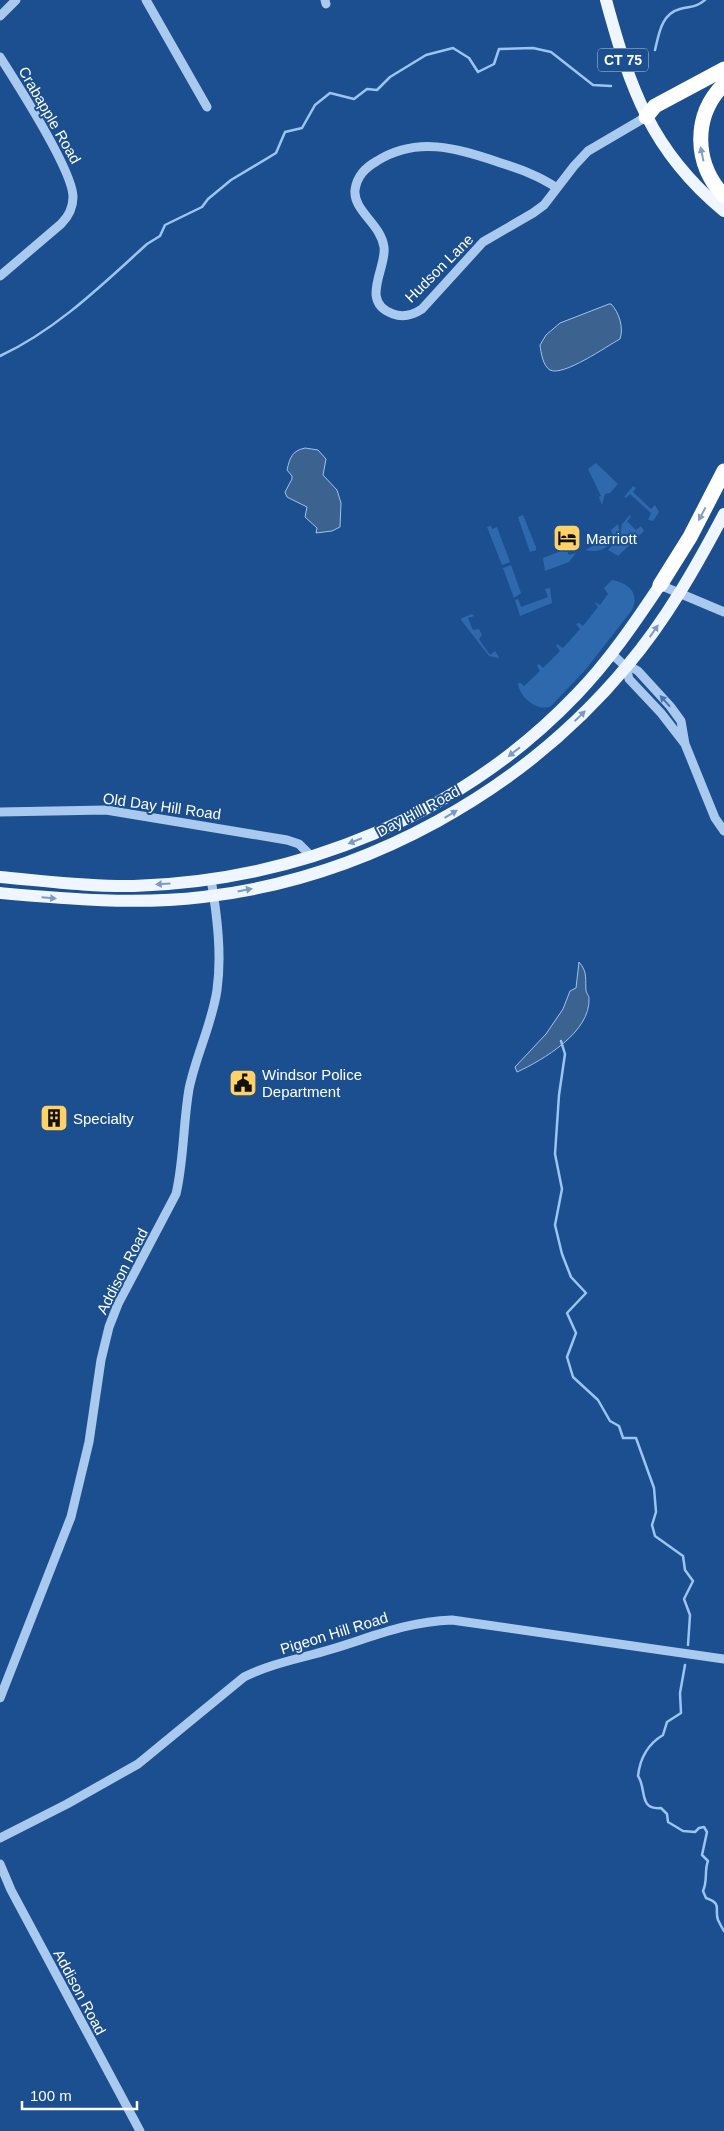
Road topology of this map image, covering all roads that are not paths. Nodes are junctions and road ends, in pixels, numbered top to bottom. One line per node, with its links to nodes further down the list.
1 (16, 0): 4 (street)
2 (146, 0): 9 (street)
3 (606, 0): 10 (main road, CT 75)
4 (0, 16)
5 (0, 57): 14 (street, Crabapple Road)
6 (724, 69): 10 (highway)
7 (724, 80): 10 (highway)
8 (724, 84): 12 (highway, one-way to 8)
9 (207, 107)
10 (646, 117): 11 (street, Hudson Lane); 13 (main road, CT 75)
11 (557, 188): 11 (street, Hudson Lane)
12 (724, 196)
13 (724, 211)
14 (0, 276)
15 (724, 471): 17 (highway, one-way to 17)
16 (724, 514): 18 (main road, Day Hill Road)
17 (660, 586): 18 (street); 20 (main road, Day Hill Road)
18 (680, 593): 19 (street); 21 (main road, Day Hill Road, one-way to 18)
19 (724, 612)
20 (612, 653): 21 (street); 22 (main road, Day Hill Road, one-way to 22)
21 (626, 667): 23 (main road, Day Hill Road, one-way to 21); 26 (street)
22 (476, 778): 23 (main road); 25 (main road, Day Hill Road)
23 (487, 791): 27 (main road, Day Hill Road, one-way to 23)
24 (0, 812): 28 (street, Old Day Hill Road)
25 (400, 822): 27 (main road); 28 (main road, Day Hill Road, one-way to 28)
26 (724, 831)
27 (408, 837): 32 (main road, Day Hill Road, one-way to 27)
28 (312, 857): 30 (main road, Day Hill Road)
29 (0, 877): 30 (main road, Day Hill Road, one-way to 29)
30 (211, 880): 32 (street, Addison Road)
31 (0, 893): 32 (main road, Day Hill Road, one-way to 32)
32 (214, 896): 34 (street, Addison Road)
33 (724, 1659): 35 (street, Pigeon Hill Road)
34 (0, 1698)
35 (0, 1838)
36 (0, 1864): 37 (street, Addison Road)
37 (140, 2131)

